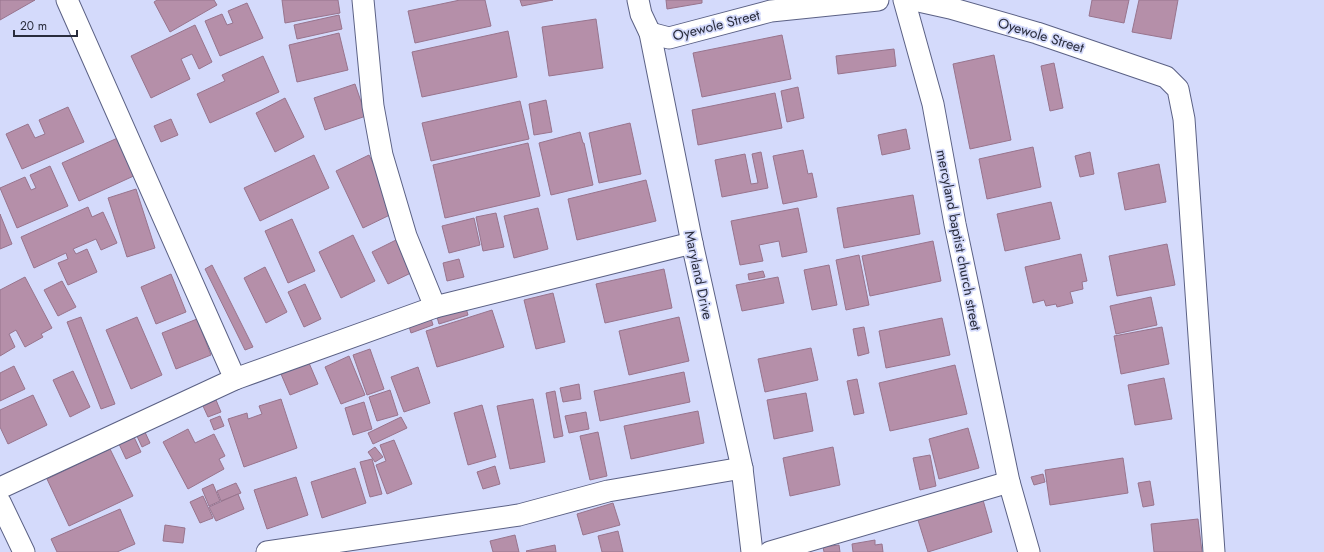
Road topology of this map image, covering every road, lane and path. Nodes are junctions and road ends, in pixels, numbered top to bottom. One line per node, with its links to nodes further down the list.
1 (67, 0): 10 (street)
2 (363, 0): 9 (street)
3 (638, 0): 7 (street, Maryland Drive)
4 (878, 0): 7 (street, Oyewole Street)
5 (904, 0): 12 (street, mercyland baptist church street)
6 (914, 0): 20 (street, Oyewole Street)
7 (650, 33): 8 (street, Maryland Drive)
8 (692, 243): 9 (street); 11 (street, Maryland Drive)
9 (435, 307): 10 (street)
10 (235, 379): 13 (street)
11 (742, 468): 16 (street); 17 (street, Maryland Drive)
12 (1009, 482): 18 (street); 19 (street, mercyland baptist church street)
13 (0, 488)
14 (0, 502): 15 (street)
15 (24, 552)
16 (266, 552)
17 (752, 552)
18 (770, 552)
19 (1029, 552)
20 (1214, 552)

